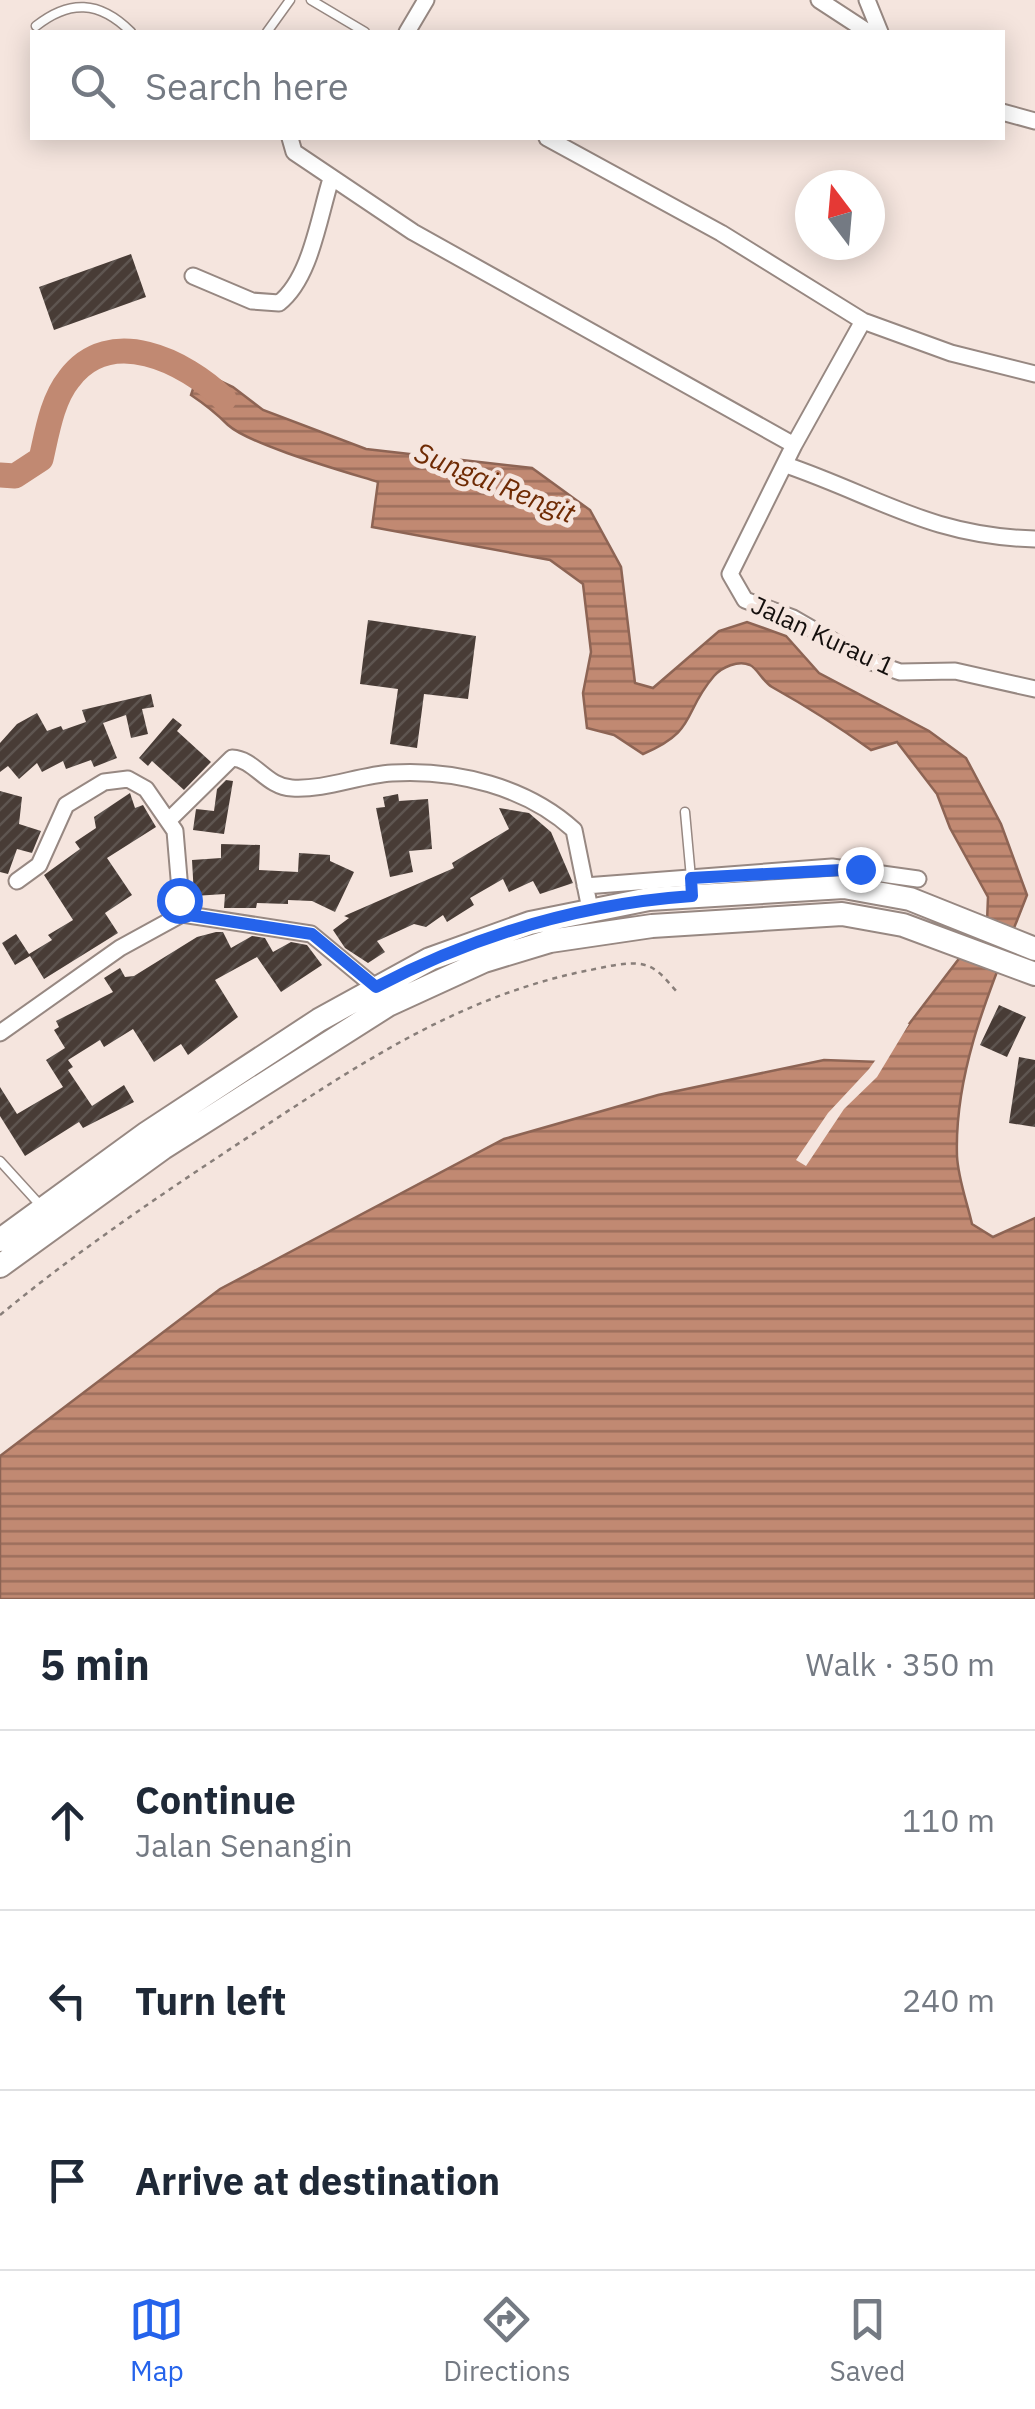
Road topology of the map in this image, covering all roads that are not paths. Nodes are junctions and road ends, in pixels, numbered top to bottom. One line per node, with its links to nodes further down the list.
1 (290, 0): 8 (lane)
2 (311, 0): 9 (lane)
3 (426, 0): 10 (street)
4 (818, 0): 11 (street)
5 (866, 0): 12 (street)
6 (36, 26): 7 (lane)
7 (128, 30)
8 (268, 30)
9 (362, 30)
10 (408, 30)
11 (865, 30)
12 (879, 30)
13 (1005, 113): 14 (street)
14 (1035, 121)
15 (291, 140): 17 (street)
16 (551, 140): 19 (street)
17 (331, 179): 18 (street); 21 (street)
18 (193, 276)
19 (864, 321): 20 (street); 21 (street, Jalan Kurau 1)
20 (1035, 374)
21 (794, 444): 22 (street, Jalan Kurau 1)
22 (786, 465): 23 (street); 24 (street, Jalan Kurau 1)
23 (1035, 538)
24 (1035, 688)
25 (685, 812): 29 (lane)
26 (170, 820): 28 (street); 30 (street); 31 (street)
27 (918, 879): 29 (street)
28 (17, 882)
29 (691, 887): 30 (main road); 32 (main road)
30 (588, 898): 34 (main road)
31 (182, 914): 34 (street); 35 (street)
32 (1035, 948)
33 (1030, 972): 39 (main road)
34 (376, 987): 37 (main road)
35 (0, 1033)
36 (0, 1161): 37 (lane)
37 (42, 1207): 38 (main road)
38 (0, 1240)
39 (0, 1266)

